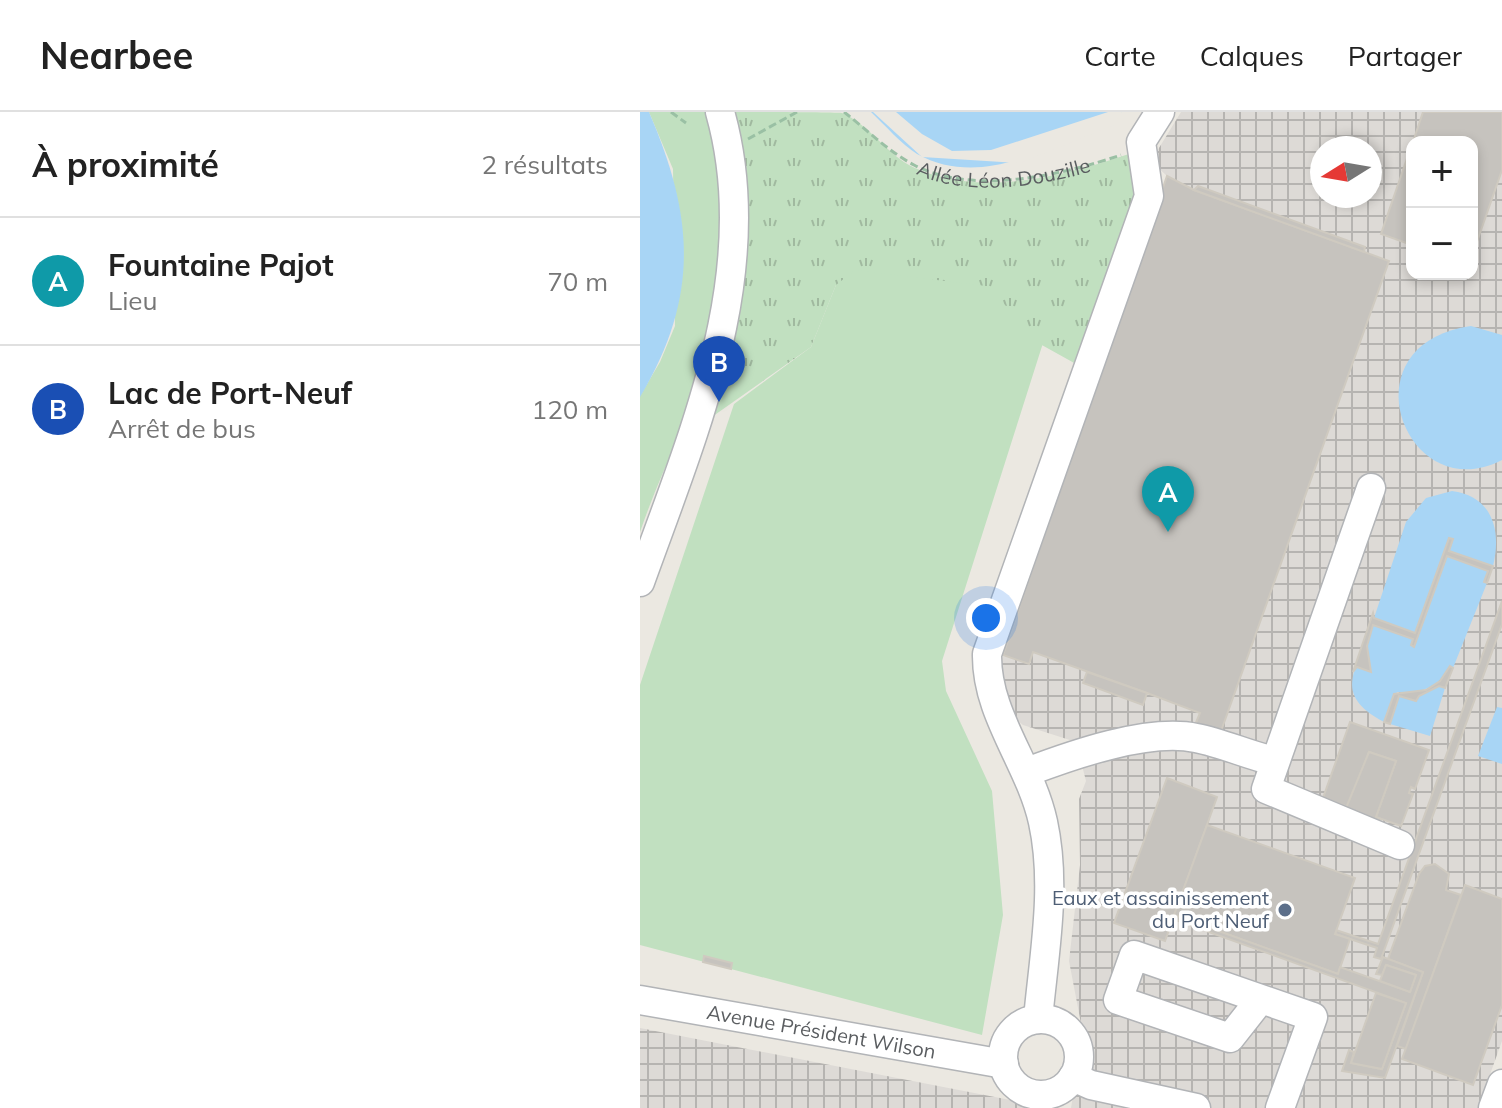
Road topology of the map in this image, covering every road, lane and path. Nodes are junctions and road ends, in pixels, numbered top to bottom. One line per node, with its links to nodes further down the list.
1 (671, 112): 6 (path)
2 (720, 112): 8 (street)
3 (797, 112): 8 (path)
4 (844, 112): 7 (path, Allée Léon Douzille)
5 (1160, 112): 7 (street)
6 (686, 123)
7 (1141, 142): 12 (street)
8 (729, 155): 10 (street)
9 (1371, 488): 11 (street)
10 (640, 582)
11 (1274, 761): 12 (street); 13 (street)
12 (1027, 772): 16 (street)
13 (1400, 845)
14 (640, 1000): 17 (street, Avenue Président Wilson)
15 (1260, 1000): 21 (street)
16 (1038, 1019): 17 (street); 18 (street)
17 (1004, 1064): 18 (street)
18 (1073, 1077): 20 (street)
19 (1502, 1084): 22 (street)
20 (1196, 1108)
21 (1280, 1108)
22 (1493, 1108)

